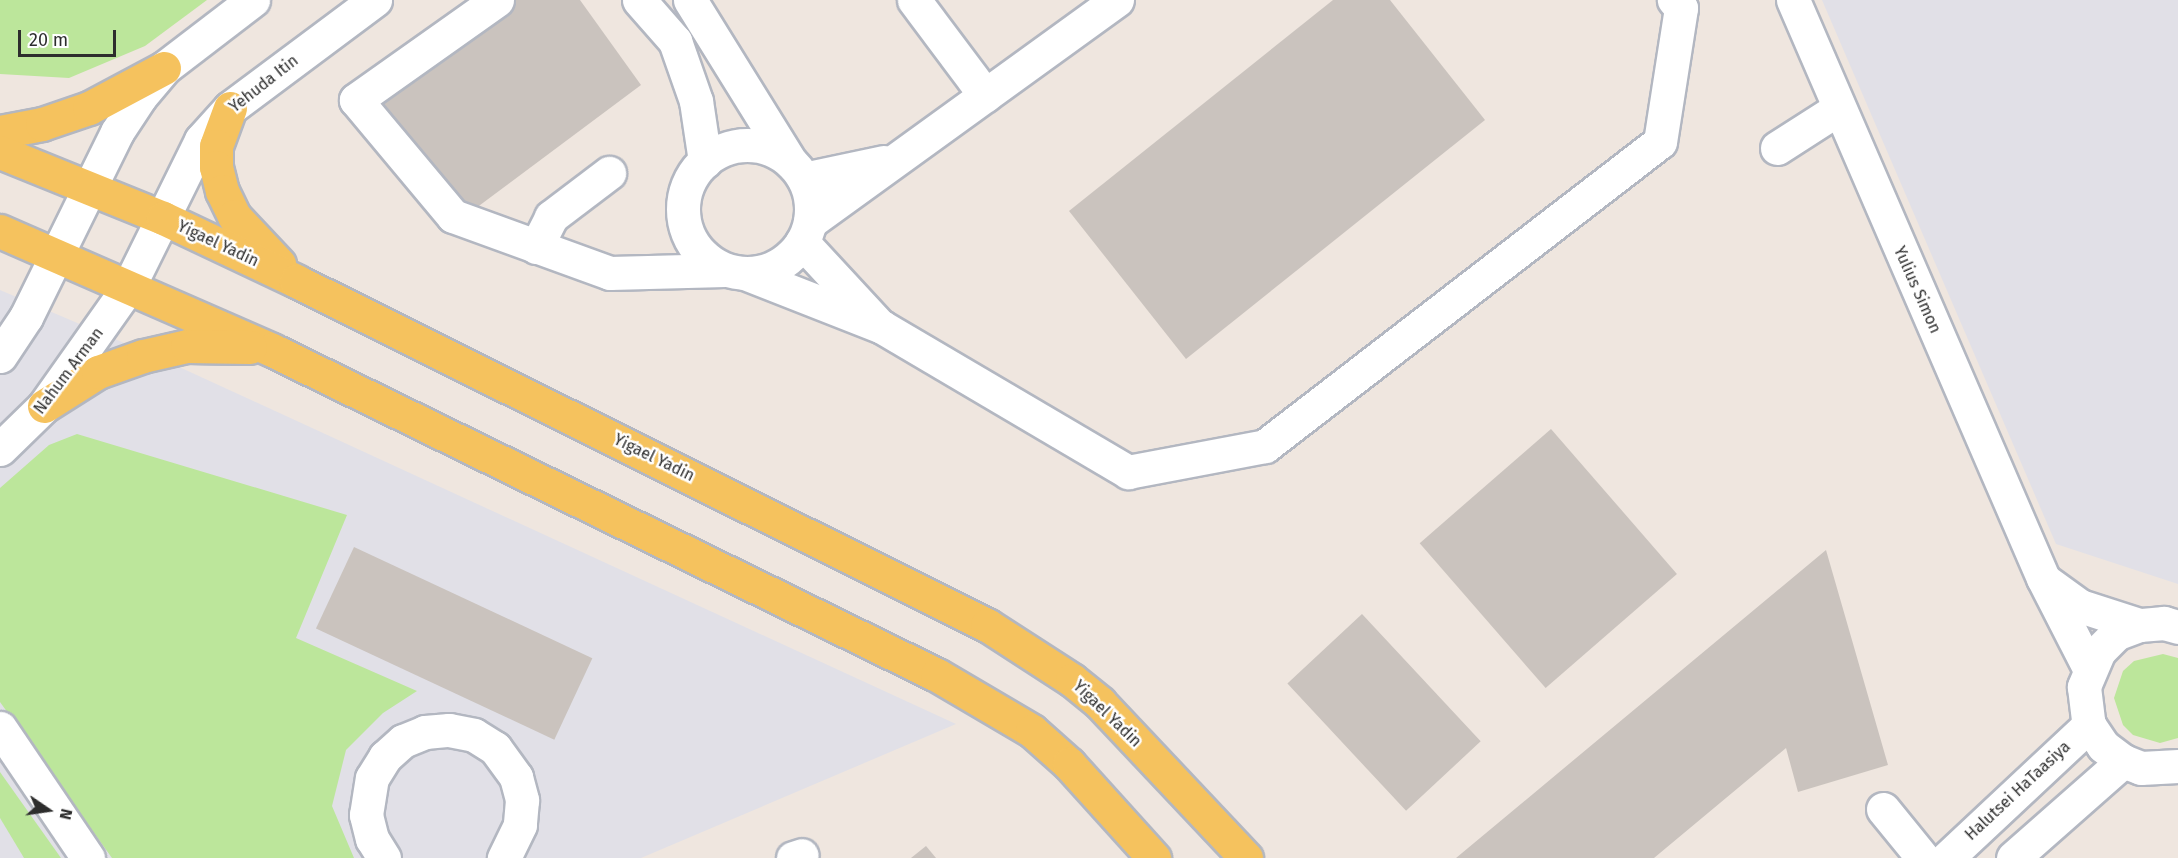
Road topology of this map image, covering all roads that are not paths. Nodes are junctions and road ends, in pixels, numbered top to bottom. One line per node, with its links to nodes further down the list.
1 (252, 0): 10 (street)
2 (375, 0): 12 (street, Yehuda Itin)
3 (497, 0): 26 (street)
4 (639, 0): 18 (street)
5 (690, 0): 19 (street)
6 (914, 0): 11 (street)
7 (1117, 0): 11 (street)
8 (1674, 0): 32 (street)
9 (1793, 0): 13 (street, Yulius Simon)
10 (164, 68): 14 (main road); 21 (street)
11 (985, 95): 17 (street)
12 (230, 108): 22 (street, Yehuda Itin); 30 (main road)
13 (1838, 109): 15 (street); 37 (street, Yulius Simon)
14 (0, 132)
15 (1777, 148)
16 (0, 152): 21 (main road, Yigael Yadin)
17 (894, 160): 19 (street); 25 (street)
18 (705, 161): 19 (street); 23 (street)
19 (797, 170): 25 (street)
20 (609, 173): 26 (street)
21 (89, 186): 22 (main road, Yigael Yadin); 27 (street)
22 (163, 218): 30 (main road, Yigael Yadin); 31 (street, Yehuda Itin)
23 (687, 227): 28 (street); 29 (street)
24 (0, 231): 27 (main road)
25 (806, 232): 29 (street); 32 (street)
26 (536, 248): 28 (street)
27 (56, 254): 31 (main road); 34 (street)
28 (639, 271): 29 (street)
29 (736, 272): 32 (street)
30 (296, 280): 50 (main road, Yigael Yadin)
31 (129, 286): 33 (main road); 35 (street, Nahum Arman)
32 (882, 327)
33 (272, 350): 35 (main road); 49 (main road)
34 (0, 356)
35 (44, 406): 36 (street, Nahum Arman)
36 (0, 449)
37 (2043, 579): 38 (street, Yulius Simon); 40 (street, Yulius Simon)
38 (2139, 625): 39 (street); 40 (street)
39 (2178, 627)
40 (2089, 668): 41 (street)
41 (2089, 724): 43 (street); 52 (street, Halutsei HaTaasiya)
42 (0, 729): 46 (street)
43 (2123, 761): 44 (street); 53 (street)
44 (2178, 766)
45 (1883, 809): 51 (street)
46 (88, 858)
47 (384, 858): 48 (street)
48 (504, 858)
49 (1154, 858)
50 (1246, 858)
51 (1923, 858)
52 (1947, 858)
53 (2013, 858)

